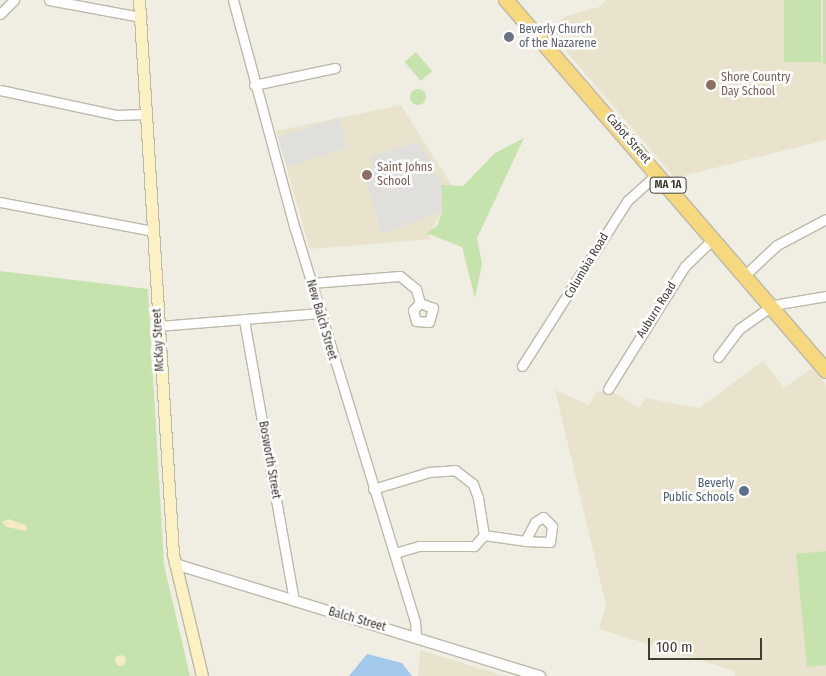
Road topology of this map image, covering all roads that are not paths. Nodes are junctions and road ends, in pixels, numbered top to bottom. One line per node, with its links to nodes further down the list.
1 (14, 0): 6 (street)
2 (50, 0): 7 (street)
3 (139, 0): 7 (main road, McKay Street)
4 (233, 0): 9 (street, New Balch Street)
5 (507, 0): 12 (highway, Cabot Street / MA 1A)
6 (0, 14)
7 (141, 17): 11 (main road, McKay Street)
8 (335, 68): 9 (street)
9 (254, 85): 18 (street, New Balch Street)
10 (0, 90): 11 (street)
11 (146, 114): 15 (main road, McKay Street)
12 (658, 173): 16 (highway, Cabot Street / MA 1A); 26 (street, Columbia Road)
13 (0, 202): 15 (street)
14 (826, 219): 17 (street)
15 (153, 231): 24 (main road, McKay Street)
16 (714, 238): 17 (highway, Cabot Street / MA 1A); 28 (street, Auburn Road)
17 (745, 275): 21 (highway, Cabot Street / MA 1A)
18 (311, 283): 20 (street); 22 (street, New Balch Street)
19 (826, 296): 21 (street)
20 (420, 303)
21 (773, 305): 25 (street); 27 (highway, Cabot Street / MA 1A)
22 (320, 313): 23 (street); 29 (street, New Balch Street)
23 (244, 320): 24 (street); 34 (street, Bosworth Street)
24 (158, 326): 33 (main road, McKay Street)
25 (718, 357)
26 (522, 366)
27 (826, 371)
28 (608, 389)
29 (373, 489): 30 (street); 32 (street, New Balch Street)
30 (484, 535): 31 (street); 32 (street)
31 (525, 541)
32 (394, 553): 35 (street, New Balch Street)
33 (175, 564): 34 (street, Balch Street); 36 (main road, McKay Street)
34 (294, 601): 35 (street, Balch Street)
35 (416, 637): 37 (street, Balch Street)
36 (202, 676)
37 (540, 676)

